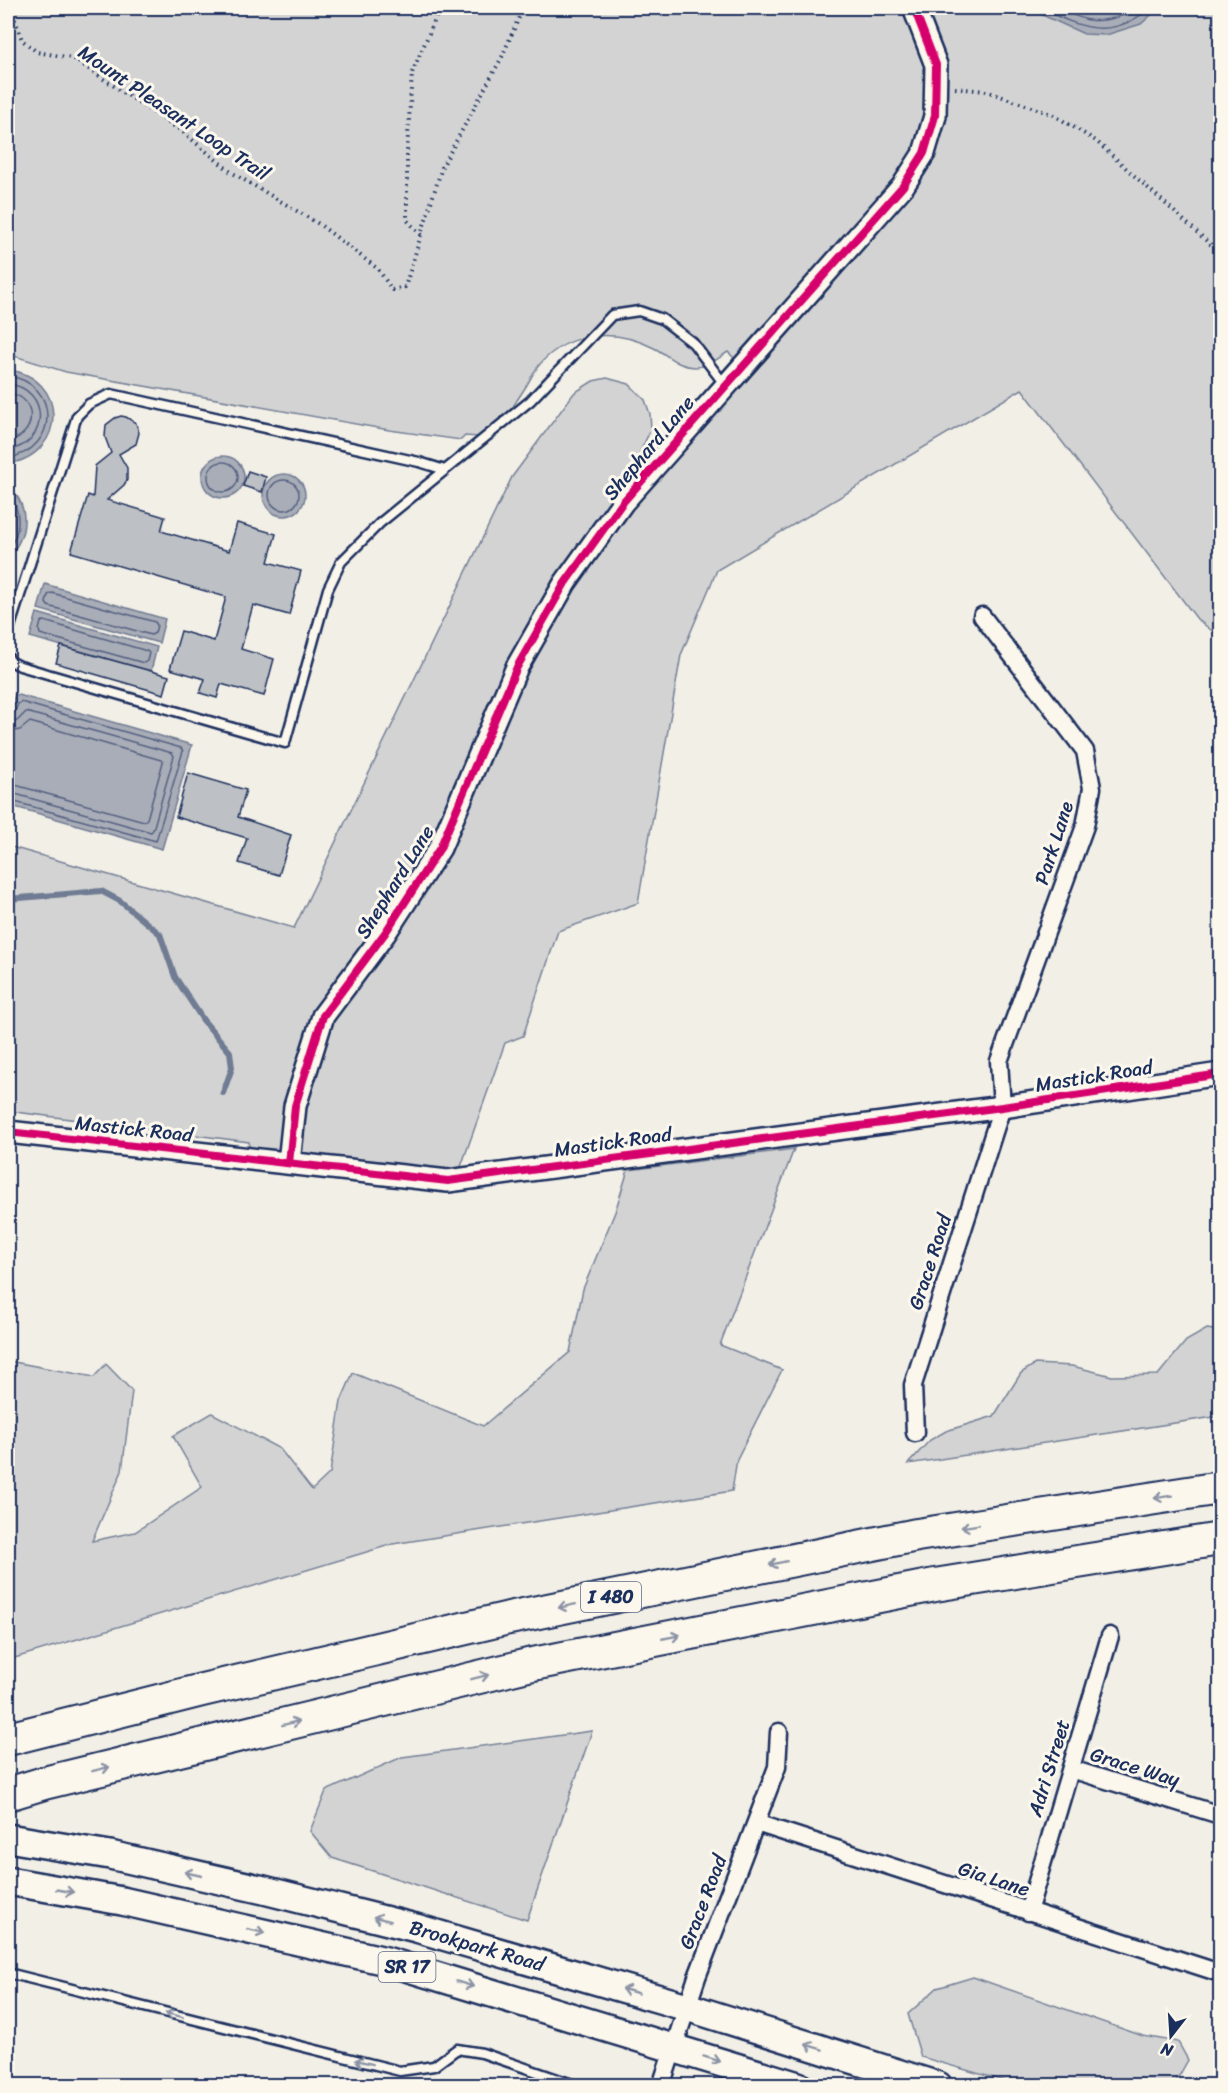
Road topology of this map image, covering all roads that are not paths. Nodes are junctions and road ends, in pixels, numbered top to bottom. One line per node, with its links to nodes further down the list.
1 (914, 8): 2 (street, Shephard Lane)
2 (725, 385): 3 (lane); 10 (street, Shephard Lane)
3 (445, 470): 5 (lane); 6 (lane)
4 (982, 616): 8 (street, Park Lane)
5 (8, 633)
6 (8, 657)
7 (1221, 1074): 8 (street, Mastick Road)
8 (1002, 1107): 10 (street, Mastick Road); 11 (street, Grace Road)
9 (8, 1132): 10 (street, Mastick Road)
10 (289, 1163)
11 (915, 1433)
12 (1221, 1488): 16 (highway, I 480, one-way to 16)
13 (1221, 1539): 18 (highway, one-way to 13)
14 (1110, 1636): 17 (street, Adri Street)
15 (779, 1732): 20 (street, Grace Road)
16 (8, 1739)
17 (1071, 1769): 19 (street, Grace Way); 23 (street, Adri Street)
18 (8, 1794)
19 (1221, 1815)
20 (756, 1823): 23 (street, Gia Lane); 26 (street, Grace Road)
21 (8, 1838): 26 (main road, Brookpark Road / SR 17, one-way to 21)
22 (8, 1881): 27 (main road, Brookpark Road / SR 17, one-way to 27)
23 (1028, 1912): 25 (street, Gia Lane)
24 (8, 1973): 28 (lane, one-way to 24)
25 (1221, 1973)
26 (687, 2007): 27 (street, Grace Road); 31 (main road, Brookpark Road / SR 17, one-way to 26)
27 (674, 2047): 29 (street, Grace Road); 30 (main road, Brookpark Road / SR 17, one-way to 30)
28 (578, 2085)
29 (661, 2085)
30 (798, 2085)
31 (938, 2085)

